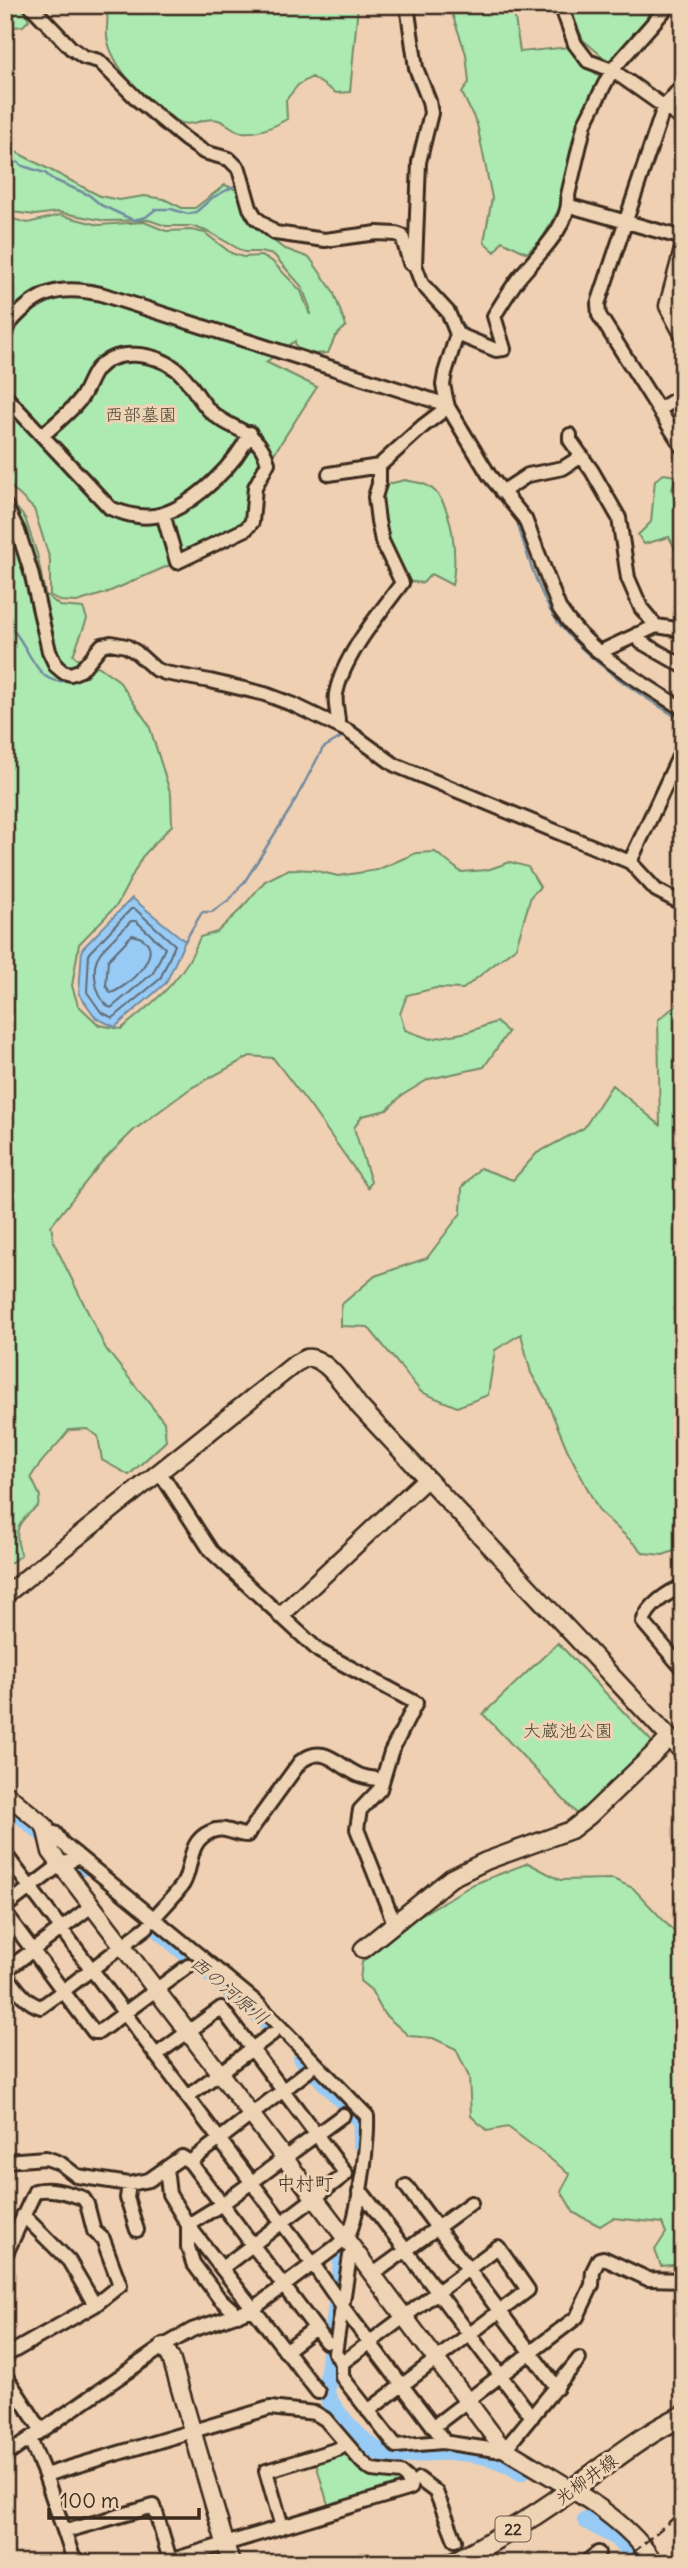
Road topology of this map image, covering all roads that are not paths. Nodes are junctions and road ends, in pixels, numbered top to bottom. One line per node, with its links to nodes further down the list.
1 (30, 5): 13 (street)
2 (407, 5): 13 (street)
3 (561, 5): 5 (street)
4 (669, 5): 5 (street)
5 (612, 70): 7 (street); 9 (street)
6 (683, 85): 7 (street)
7 (664, 107): 8 (street); 10 (street)
8 (683, 120)
9 (570, 206): 10 (street); 15 (street)
10 (625, 221): 11 (street); 20 (street)
11 (683, 238)
12 (683, 250): 16 (street)
13 (415, 265): 15 (street)
14 (5, 329): 19 (street)
15 (457, 334): 19 (street)
16 (683, 334)
17 (683, 395): 20 (street)
18 (5, 396): 22 (street)
19 (448, 407): 26 (street); 28 (street)
20 (660, 409): 24 (street)
21 (250, 433): 22 (street); 30 (street); 30 (street)
22 (43, 435): 30 (street)
23 (570, 435): 25 (street)
24 (683, 448)
25 (582, 456): 28 (street); 31 (street)
26 (379, 466): 27 (street); 37 (street)
27 (329, 474)
28 (502, 492): 34 (street)
29 (5, 505): 37 (street)
30 (163, 514)
31 (656, 626): 32 (street); 33 (street)
32 (683, 630)
33 (637, 634): 34 (street); 35 (street)
34 (600, 652): 36 (street)
35 (683, 666)
36 (683, 709)
37 (338, 726): 39 (street)
38 (683, 748): 39 (street)
39 (630, 862): 40 (street)
40 (683, 904)
41 (158, 1473): 42 (street); 44 (street); 45 (street)
42 (426, 1479): 45 (street); 47 (street)
43 (683, 1587): 46 (street)
44 (5, 1595)
45 (281, 1615): 49 (street)
46 (683, 1669)
47 (670, 1738): 48 (street); 58 (street)
48 (683, 1752)
49 (381, 1780): 57 (street); 58 (street)
50 (5, 1793): 52 (street)
51 (5, 1854): 53 (street)
52 (71, 1859): 53 (street); 54 (street); 57 (street)
53 (30, 1888): 55 (street); 59 (street)
54 (93, 1905): 59 (street); 60 (street)
55 (5, 1907)
56 (5, 1913): 62 (street)
57 (150, 1923): 60 (street); 89 (street)
58 (394, 1923): 61 (street)
59 (61, 1928): 62 (street); 64 (street)
60 (124, 1946): 64 (street); 66 (street)
61 (363, 1949)
62 (33, 1950): 65 (street); 67 (street)
63 (188, 1966): 66 (street)
64 (93, 1970): 67 (street); 68 (street)
65 (5, 1972): 67 (street)
66 (155, 1989): 68 (street); 69 (street)
67 (63, 1991): 68 (street)
68 (124, 2013): 72 (street)
69 (188, 2032): 71 (street); 72 (street); 74 (street)
70 (272, 2034): 71 (street)
71 (251, 2049): 74 (street); 75 (street)
72 (156, 2055): 76 (street)
73 (308, 2071): 75 (street)
74 (220, 2073): 76 (street); 77 (street)
75 (284, 2091): 77 (street); 79 (street)
76 (187, 2097): 80 (street)
77 (251, 2115): 80 (street); 81 (street)
78 (343, 2115): 79 (street)
79 (316, 2134): 81 (street); 91 (street)
80 (219, 2139): 83 (street); 86 (street)
81 (284, 2158): 86 (street); 91 (street)
82 (5, 2161): 85 (street)
83 (190, 2162): 84 (street); 93 (street)
84 (166, 2168): 87 (street); 96 (street)
85 (77, 2176): 87 (street); 90 (street)
86 (251, 2182): 93 (street); 95 (street)
87 (130, 2184): 98 (street)
88 (406, 2186): 97 (street)
89 (359, 2192): 99 (street); 101 (street)
90 (71, 2194): 94 (street); 110 (street)
91 (315, 2200): 95 (street); 99 (street)
92 (471, 2203): 97 (street)
93 (222, 2204): 96 (street); 100 (street)
94 (23, 2215): 102 (street); 110 (street)
95 (282, 2223): 100 (street); 103 (street)
96 (188, 2225): 104 (street); 114 (street)
97 (437, 2227): 101 (street); 105 (street)
98 (137, 2230)
99 (350, 2245): 103 (street); 106 (street); 111 (street)
100 (253, 2246): 104 (street); 108 (street)
101 (406, 2250): 106 (street); 109 (street)
102 (5, 2256)
103 (313, 2264): 108 (street); 111 (street)
104 (222, 2268): 112 (street)
105 (468, 2269): 109 (street); 113 (street); 113 (street)
106 (372, 2275): 115 (street)
107 (683, 2280): 122 (street)
108 (284, 2286): 112 (street); 116 (street)
109 (438, 2292): 115 (street); 117 (street)
110 (95, 2305): 123 (street)
111 (342, 2306): 119 (street); 126 (street)
112 (253, 2309): 114 (street); 121 (street)
113 (500, 2311): 117 (street); 122 (street)
114 (238, 2315): 120 (street)
115 (404, 2317): 119 (street); 125 (street)
116 (315, 2328): 118 (street); 121 (street)
117 (470, 2334): 125 (street); 128 (street)
118 (326, 2342)
119 (369, 2343): 126 (street); 129 (street)
120 (164, 2346): 137 (street); 138 (street)
121 (285, 2351): 131 (street)
122 (531, 2352): 128 (street); 130 (street)
123 (5, 2356)
124 (579, 2358): 130 (street)
125 (436, 2359): 129 (street); 132 (street)
126 (342, 2363): 133 (street)
127 (5, 2375): 138 (street)
128 (500, 2375): 132 (street); 135 (street)
129 (402, 2386): 133 (street); 136 (street)
130 (557, 2388): 135 (street)
131 (318, 2392)
132 (467, 2402): 136 (street); 142 (street)
133 (368, 2411): 140 (street)
134 (683, 2414): 146 (main road, 光柳井線 / 22)
135 (532, 2417): 142 (street)
136 (433, 2427): 140 (street)
137 (193, 2430): 141 (street); 144 (street); 150 (street)
138 (42, 2431): 139 (street)
139 (30, 2439): 143 (street); 144 (street)
140 (442, 2442): 142 (street)
141 (345, 2444): 147 (street); 147 (street)
142 (505, 2449): 146 (street)
143 (5, 2456)
144 (45, 2475): 148 (street)
145 (419, 2479): 149 (street)
146 (571, 2491): 155 (main road, 光柳井線 / 22); 157 (street)
147 (282, 2527): 150 (street)
148 (66, 2531): 152 (street); 153 (street)
149 (455, 2540)
150 (226, 2544): 152 (street); 154 (street)
151 (598, 2553): 156 (street)
152 (166, 2562)
153 (75, 2563)
154 (231, 2563)
155 (453, 2563)
156 (585, 2563)
157 (654, 2563)

